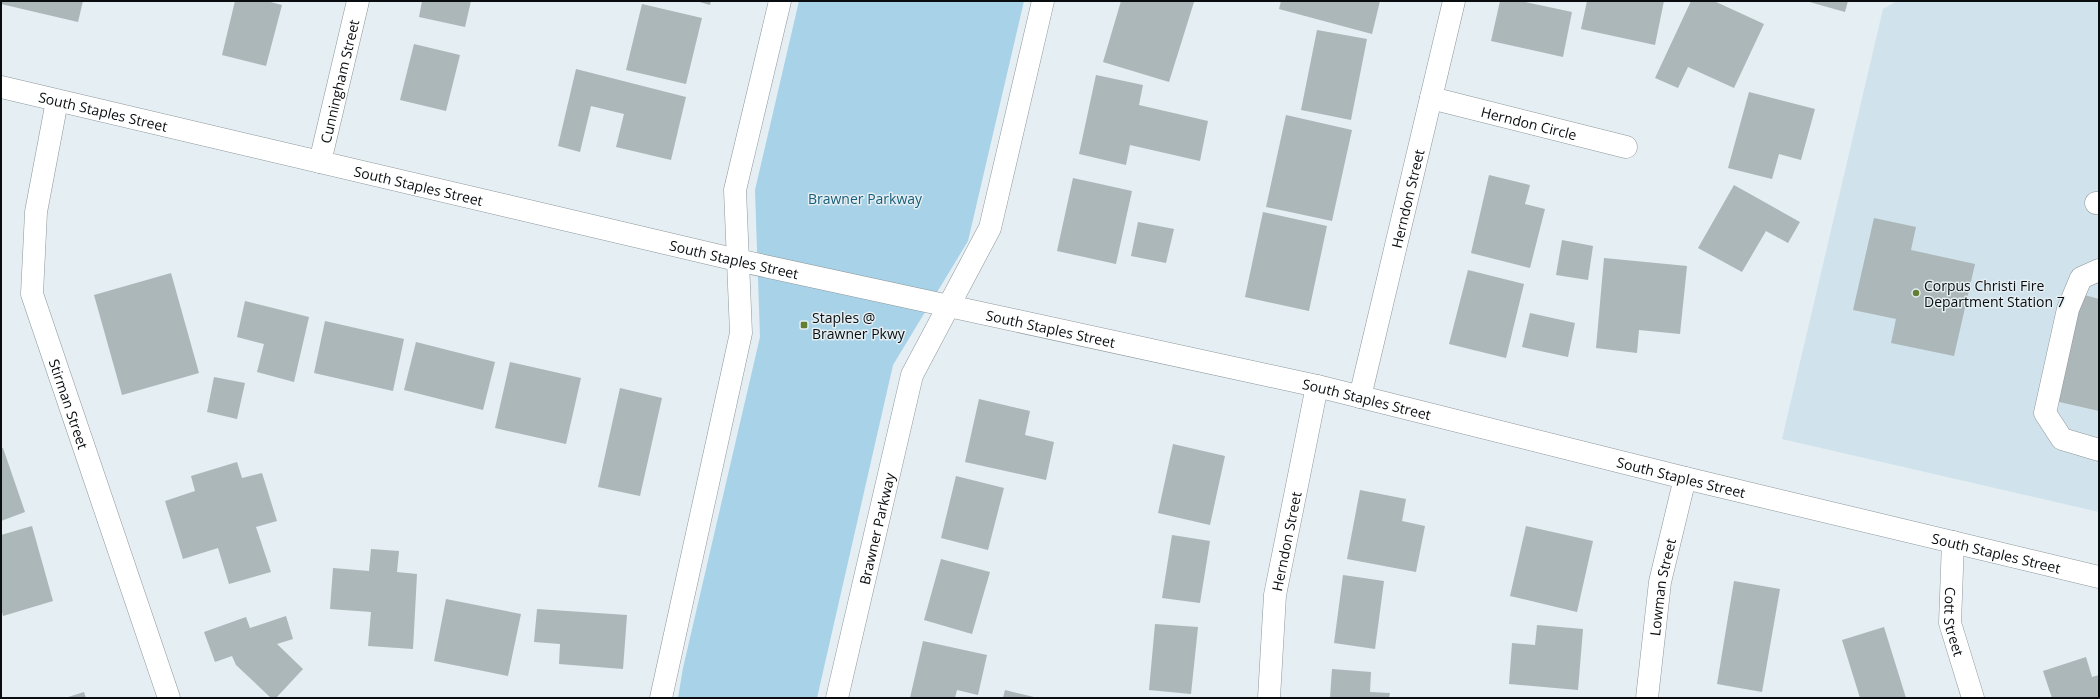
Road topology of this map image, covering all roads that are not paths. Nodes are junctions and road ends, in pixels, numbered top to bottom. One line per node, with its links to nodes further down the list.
1 (358, 1): 9 (street, Cunningham Street)
2 (780, 1): 10 (street)
3 (1043, 1): 12 (street, Brawner Parkway)
4 (1454, 1): 6 (street, Herndon Street)
5 (1, 88): 7 (street, South Staples Street)
6 (1431, 98): 8 (street, Herndon Circle); 14 (street, Herndon Street)
7 (57, 100): 9 (street, South Staples Street); 19 (street, Stirman Street)
8 (1626, 147)
9 (320, 162): 10 (street, South Staples Street)
10 (737, 260): 12 (street, South Staples Street); 20 (street)
11 (2099, 270): 15 (street)
12 (949, 306): 13 (street, South Staples Street); 21 (street, Brawner Parkway)
13 (1317, 386): 14 (street, South Staples Street); 22 (street, Herndon Street)
14 (1360, 397): 16 (street, South Staples Street)
15 (2099, 450)
16 (1685, 478): 17 (street, South Staples Street); 23 (street, Lowman Street)
17 (1953, 542): 18 (street, South Staples Street); 24 (street, Cott Street)
18 (2099, 577)
19 (169, 698)
20 (661, 698)
21 (837, 698)
22 (1269, 698)
23 (1647, 698)
24 (1973, 698)

